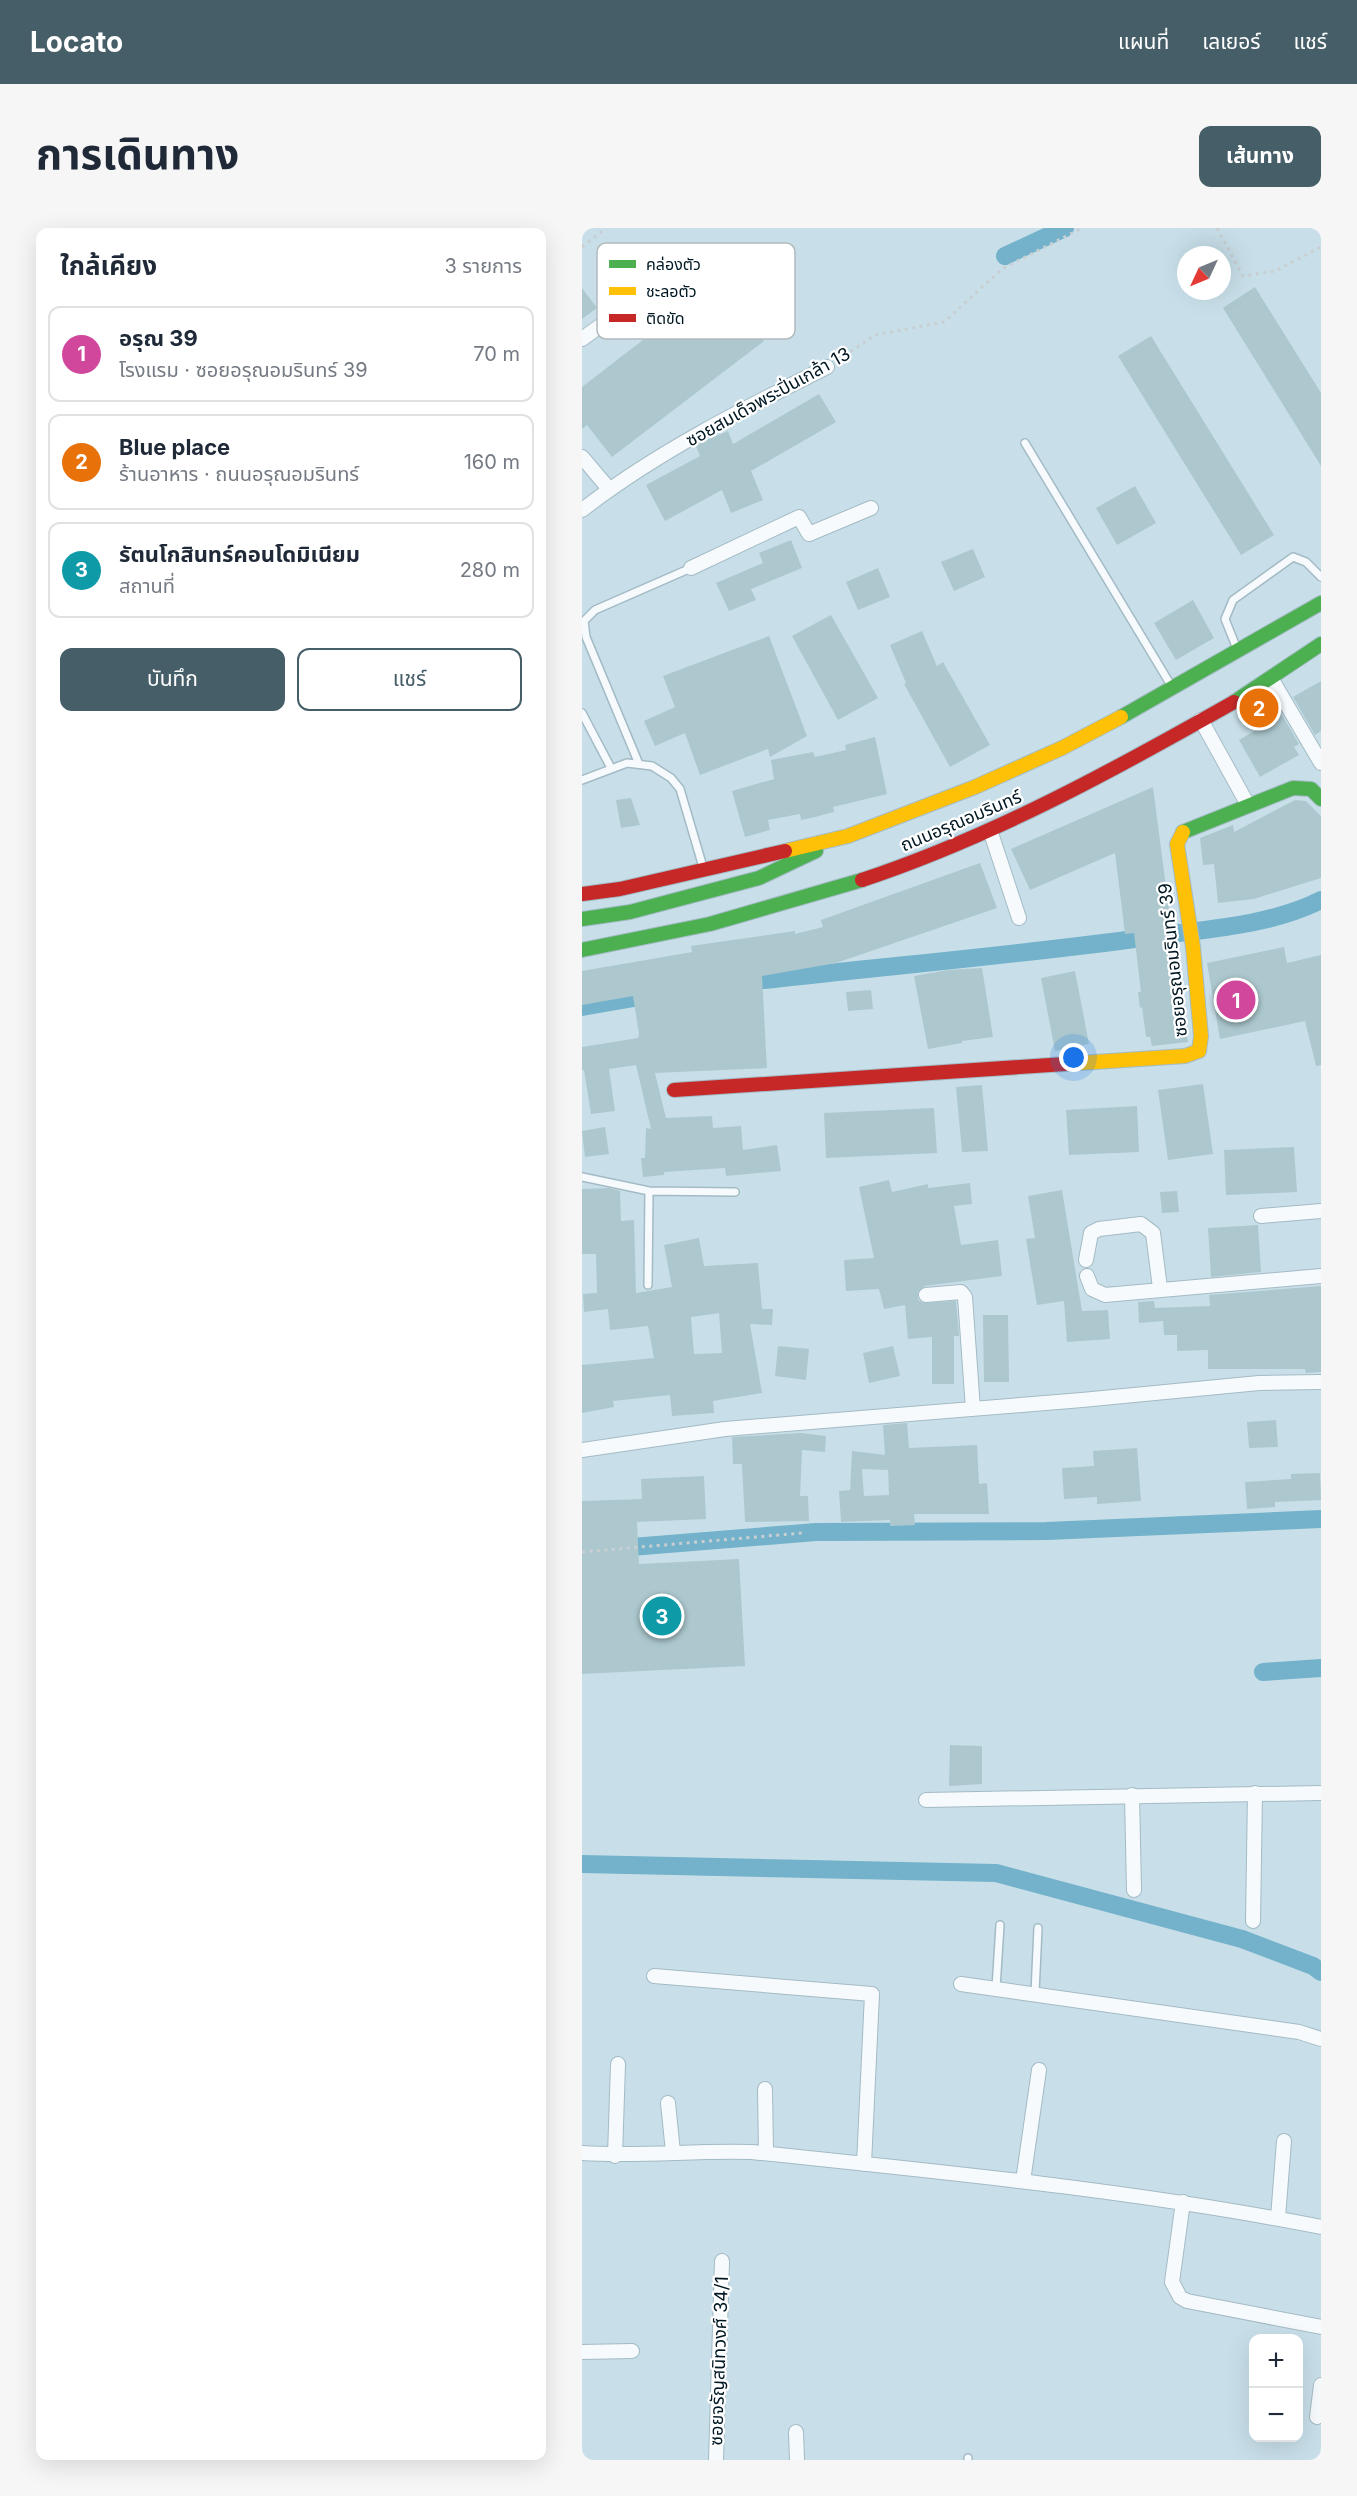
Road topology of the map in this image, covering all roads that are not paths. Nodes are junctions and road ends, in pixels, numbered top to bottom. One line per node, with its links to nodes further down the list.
1 (597, 328): 2 (street)
2 (582, 339)
3 (827, 367): 6 (street, ซอยสมเด็จพระปิ่นเกล้า 13)
4 (1025, 443): 16 (lane)
5 (582, 456): 6 (street)
6 (609, 489): 8 (street, ซอยสมเด็จพระปิ่นเกล้า 13)
7 (871, 508): 9 (street)
8 (582, 510)
9 (691, 568): 20 (lane)
10 (1321, 577): 14 (lane)
11 (1321, 588): 14 (main road)
12 (1321, 603): 14 (main road, ถนนอรุณอมรินทร์)
13 (1321, 646): 15 (main road, ถนนอรุณอมรินทร์)
14 (1244, 649): 16 (main road, ถนนอรุณอมรินทร์)
15 (1271, 678): 18 (main road, ถนนอรุณอมรินทร์); 19 (street)
16 (1174, 689): 26 (main road, ถนนอรุณอมรินทร์)
17 (582, 713): 21 (lane)
18 (1201, 720): 24 (street); 25 (main road, ถนนอรุณอมรินทร์)
19 (1321, 762)
20 (639, 764): 21 (lane); 27 (lane)
21 (611, 768): 22 (lane)
22 (582, 780)
23 (1321, 799): 24 (main road, ซอยอรุณอมรินทร์ 39)
24 (1248, 805): 32 (main road, ซอยอรุณอมรินทร์ 39)
25 (990, 830): 29 (street); 31 (main road, ถนนอรุณอมรินทร์)
26 (848, 836): 27 (main road, ถนนอรุณอมรินทร์); 30 (main road)
27 (704, 869): 28 (main road, ถนนอรุณอมรินทร์)
28 (582, 894)
29 (1019, 918)
30 (582, 919)
31 (582, 950)
32 (674, 1090)
33 (582, 1177): 34 (lane)
34 (649, 1191): 35 (lane); 41 (lane)
35 (735, 1192)
36 (1321, 1211): 37 (street)
37 (1261, 1216)
38 (1086, 1260): 42 (street)
39 (1088, 1276): 42 (street)
40 (1321, 1276): 42 (street)
41 (648, 1285)
42 (1160, 1288)
43 (926, 1295): 45 (street)
44 (1321, 1382): 45 (street)
45 (973, 1409): 46 (street)
46 (582, 1450)
47 (1321, 1793): 48 (street)
48 (1255, 1794): 49 (street); 52 (street)
49 (1132, 1795): 50 (street); 51 (street)
50 (926, 1800)
51 (1134, 1890)
52 (1253, 1921)
53 (1000, 1925): 57 (lane)
54 (1038, 1928): 58 (lane)
55 (654, 1977): 69 (street)
56 (961, 1984): 57 (street)
57 (996, 1988): 58 (street)
58 (1035, 1994): 59 (street)
59 (1321, 2039)
60 (618, 2064): 68 (street)
61 (1039, 2070): 70 (street)
62 (765, 2089): 67 (street)
63 (668, 2103): 65 (street)
64 (1284, 2141): 72 (street)
65 (673, 2152): 67 (street); 68 (street)
66 (582, 2153): 68 (street)
67 (766, 2153): 69 (street)
68 (615, 2156)
69 (864, 2164): 70 (street)
70 (1023, 2181): 71 (street)
71 (1183, 2202): 72 (street); 75 (street)
72 (1278, 2218): 73 (street)
73 (1321, 2227)
74 (722, 2261): 81 (street, ซอยจรัญสนิทวงศ์ 34/1)
75 (1321, 2326)
76 (632, 2351): 77 (street)
77 (582, 2352)
78 (1321, 2385): 79 (street)
79 (1317, 2417)
80 (796, 2432): 82 (street)
81 (716, 2460)
82 (797, 2460)

